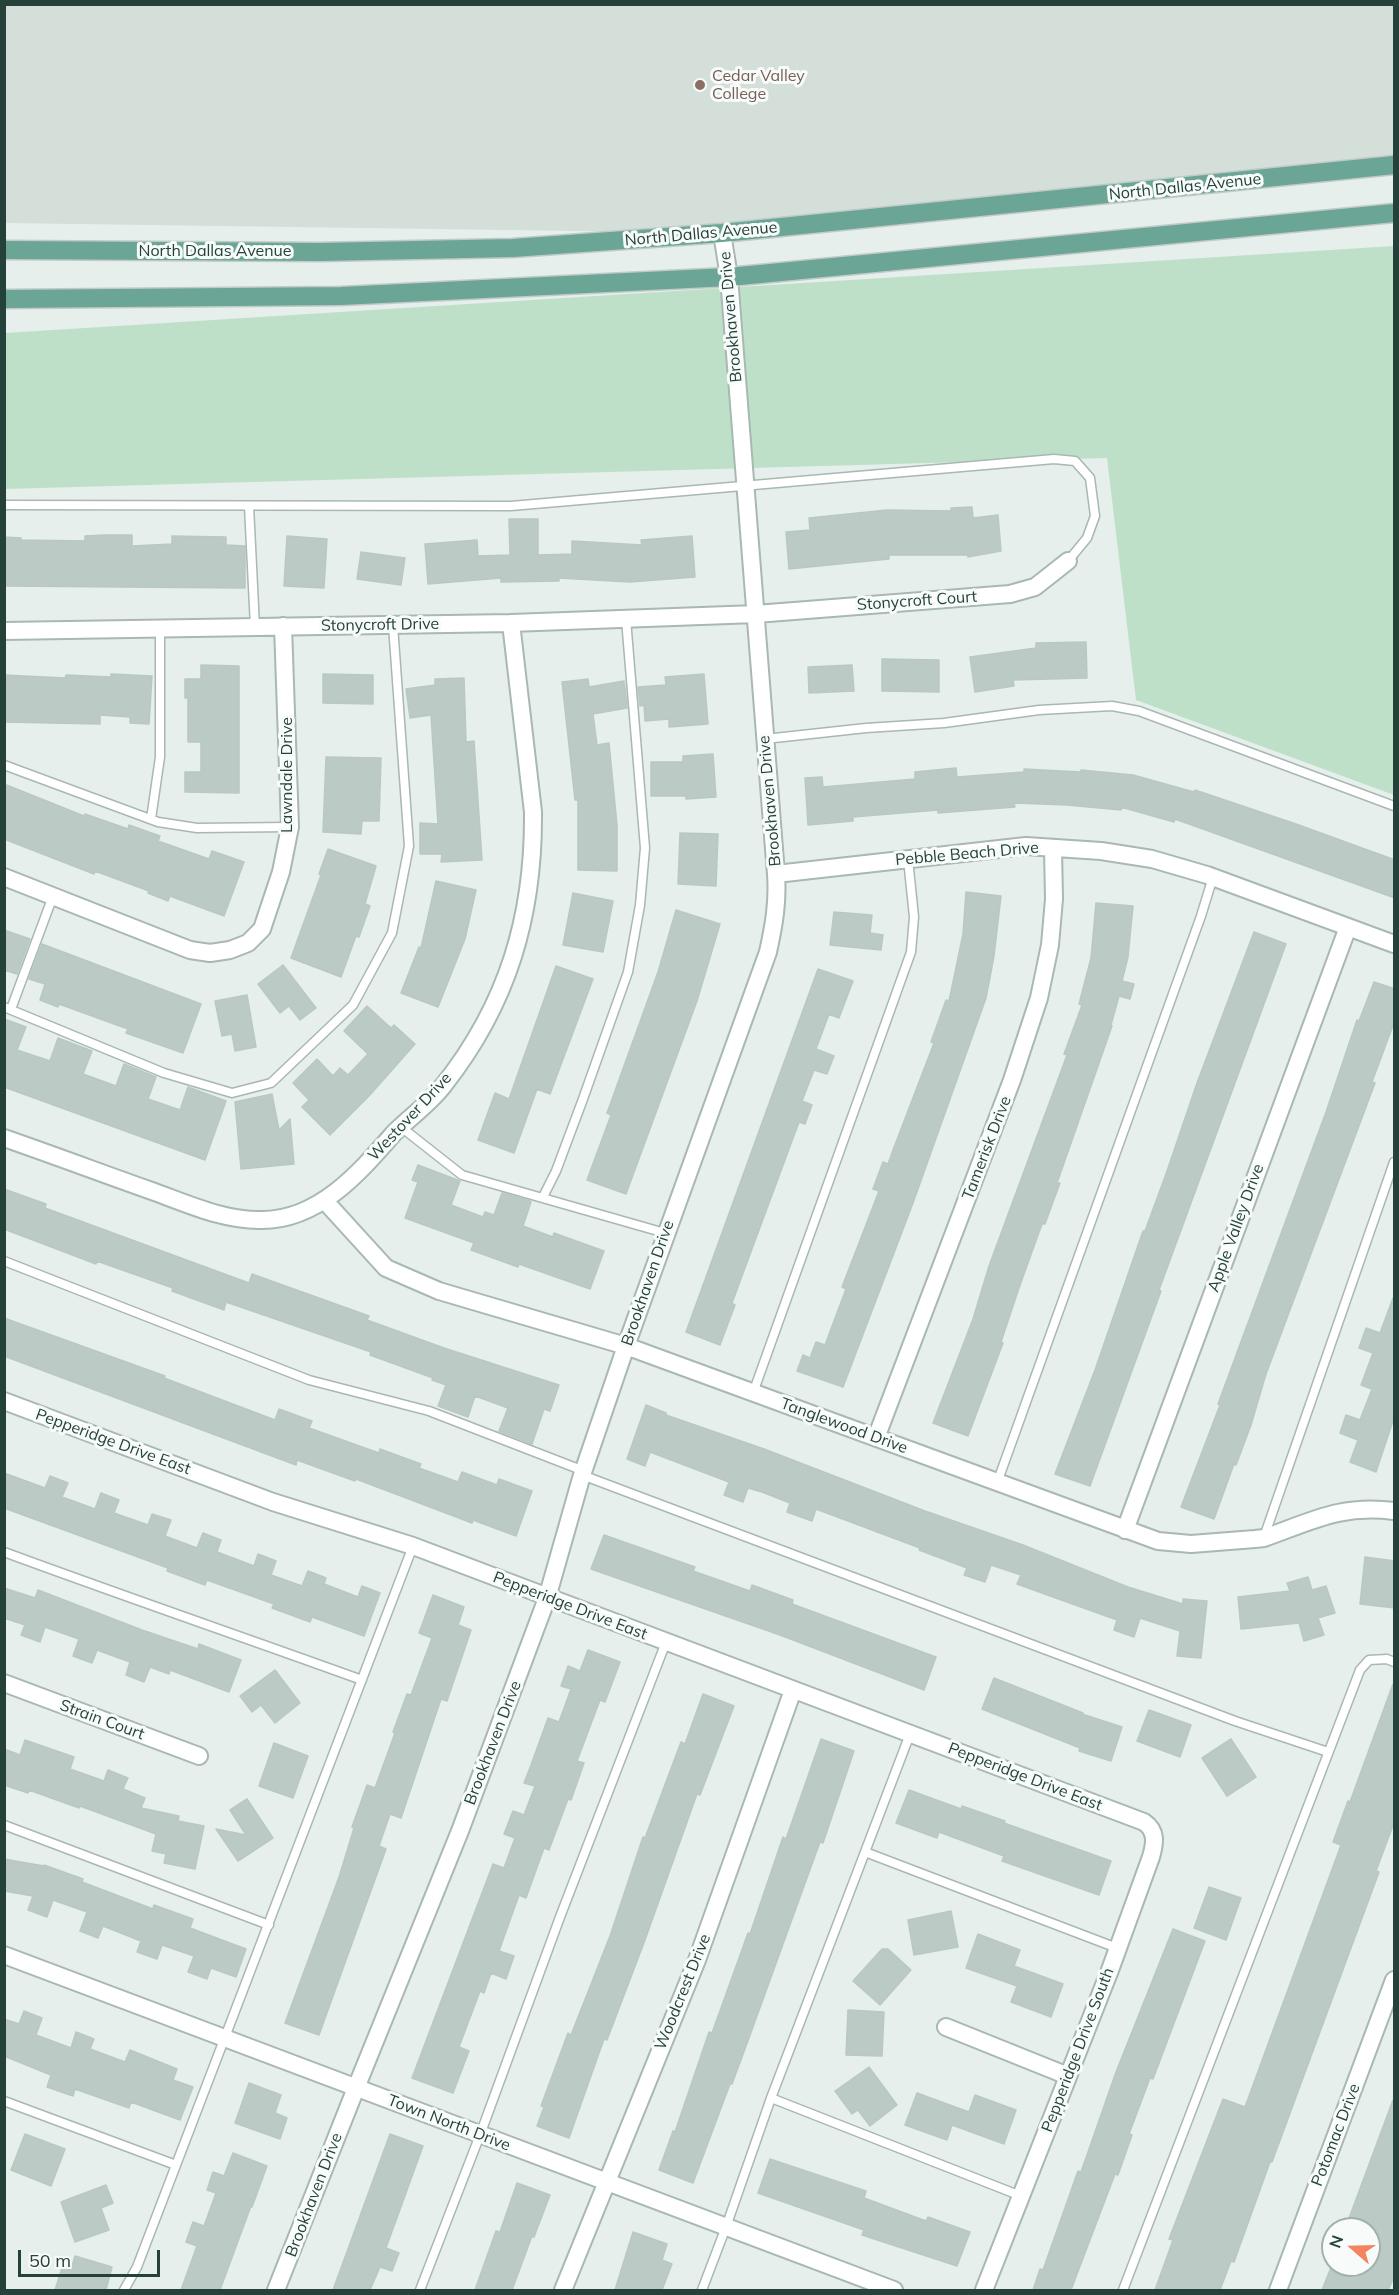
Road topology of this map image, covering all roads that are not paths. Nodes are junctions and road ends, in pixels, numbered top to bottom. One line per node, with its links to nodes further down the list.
1 (1395, 165): 3 (main road, North Dallas Avenue)
2 (1395, 213): 5 (main road)
3 (722, 233): 4 (main road, North Dallas Avenue); 5 (street, Brookhaven Drive)
4 (4, 249)
5 (729, 277): 6 (main road); 7 (street, Brookhaven Drive)
6 (4, 298)
7 (746, 487): 9 (lane); 10 (lane); 11 (street, Brookhaven Drive)
8 (4, 505): 9 (lane)
9 (249, 506): 16 (lane)
10 (1068, 561): 11 (street, Stonycroft Court)
11 (756, 614): 12 (street, Stonycroft Drive); 19 (street, Brookhaven Drive)
12 (626, 619): 13 (street, Stonycroft Drive); 36 (lane)
13 (511, 623): 14 (street, Stonycroft Drive); 33 (street, Westover Drive)
14 (393, 625): 15 (street, Stonycroft Drive); 32 (lane)
15 (283, 626): 16 (street, Stonycroft Drive); 23 (street, Lawndale Drive)
16 (255, 627): 17 (street, Stonycroft Drive)
17 (160, 628): 18 (street, Stonycroft Drive); 22 (lane)
18 (4, 631)
19 (765, 739): 21 (lane); 26 (street, Brookhaven Drive)
20 (4, 765): 22 (lane)
21 (1395, 806)
22 (151, 819): 23 (lane)
23 (290, 827): 29 (street, Lawndale Drive)
24 (1053, 848): 25 (street, Pebble Beach Drive); 28 (street, Pebble Beach Drive); 43 (street, Tamerisk Drive)
25 (908, 859): 26 (street, Pebble Beach Drive); 41 (lane)
26 (776, 874): 38 (street, Brookhaven Drive)
27 (4, 877): 29 (street, Lawndale Drive)
28 (1213, 877): 30 (street, Pebble Beach Drive); 45 (lane)
29 (53, 896): 32 (lane)
30 (1348, 927): 31 (street, Pebble Beach Drive); 47 (street, Apple Valley Drive)
31 (1395, 944)
32 (8, 1008)
33 (401, 1127): 36 (lane); 37 (street, Westover Drive)
34 (4, 1137): 37 (street, Westover Drive)
35 (1395, 1162): 48 (lane)
36 (543, 1197): 38 (lane)
37 (324, 1200): 40 (street, Tanglewood Drive)
38 (665, 1233): 40 (street, Brookhaven Drive)
39 (4, 1261): 44 (lane)
40 (626, 1346): 41 (street, Tanglewood Drive); 44 (street, Brookhaven Drive)
41 (753, 1393): 43 (street, Tanglewood Drive)
42 (4, 1401): 49 (street, Pepperidge Drive East)
43 (876, 1438): 45 (street, Tanglewood Drive)
44 (583, 1473): 51 (street, Brookhaven Drive); 58 (lane)
45 (997, 1483): 47 (street, Tanglewood Drive)
46 (1395, 1511): 48 (street, Tanglewood Drive)
47 (1125, 1530): 48 (street, Tanglewood Drive)
48 (1264, 1538)
49 (413, 1546): 51 (street, Pepperidge Drive East); 54 (lane)
50 (4, 1551): 54 (lane)
51 (547, 1598): 52 (street, Pepperidge Drive East); 70 (street, Brookhaven Drive)
52 (666, 1642): 56 (street, Pepperidge Drive East); 73 (lane)
53 (1395, 1662): 58 (lane)
54 (362, 1680): 63 (lane)
55 (4, 1683): 59 (street, Strain Court)
56 (793, 1690): 57 (street, Pepperidge Drive East); 75 (street, Woodcrest Drive)
57 (910, 1734): 60 (street, Pepperidge Drive East); 62 (lane)
58 (1328, 1752): 85 (lane)
59 (200, 1756)
60 (1133, 1818): 64 (street, Pepperidge Drive South)
61 (4, 1825): 63 (lane)
62 (865, 1852): 64 (lane); 71 (lane)
63 (269, 1925): 68 (lane)
64 (1117, 1948): 69 (street, Pepperidge Drive South)
65 (4, 1955): 68 (street, Town North Drive)
66 (1395, 1980): 86 (street, Potomac Drive)
67 (946, 2027): 69 (street)
68 (226, 2039): 70 (street, Town North Drive); 74 (lane)
69 (1068, 2076): 76 (street, Pepperidge Drive South)
70 (356, 2088): 73 (street, Town North Drive); 79 (street, Brookhaven Drive)
71 (771, 2098): 76 (lane); 77 (lane)
72 (4, 2101): 74 (lane)
73 (480, 2134): 75 (street, Town North Drive); 80 (lane)
74 (176, 2165): 78 (lane)
75 (606, 2182): 77 (street, Town North Drive); 81 (street, Woodcrest Drive)
76 (1021, 2196): 84 (street, Pepperidge Drive South)
77 (726, 2227): 82 (lane); 83 (street, Town North Drive)
78 (124, 2290)
79 (276, 2290)
80 (420, 2290)
81 (563, 2290)
82 (702, 2290)
83 (894, 2290)
84 (984, 2290)
85 (1123, 2290)
86 (1278, 2290)

